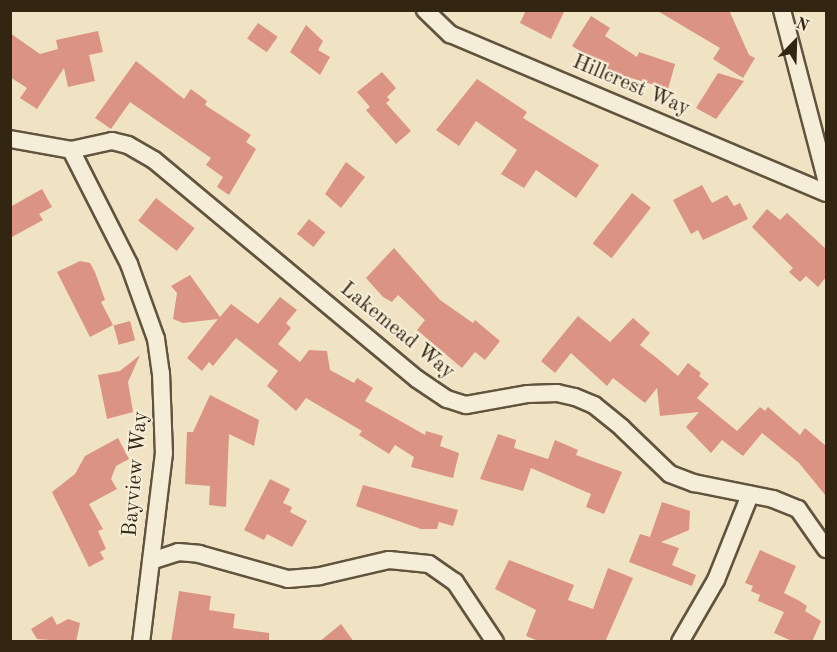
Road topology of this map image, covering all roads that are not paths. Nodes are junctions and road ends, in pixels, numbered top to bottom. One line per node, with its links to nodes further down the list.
1 (425, 10): 6 (street, Hillcrest Way)
2 (782, 10): 5 (street)
3 (10, 139): 4 (street, Lakemead Way)
4 (70, 150): 7 (street, Lakemead Way); 9 (street, Bayview Way)
5 (826, 179)
6 (826, 193)
7 (750, 495): 8 (street, Lakemead Way); 12 (street)
8 (826, 549)
9 (151, 561): 10 (street, Bayview Way); 11 (street)
10 (141, 642)
11 (495, 642)
12 (680, 642)

